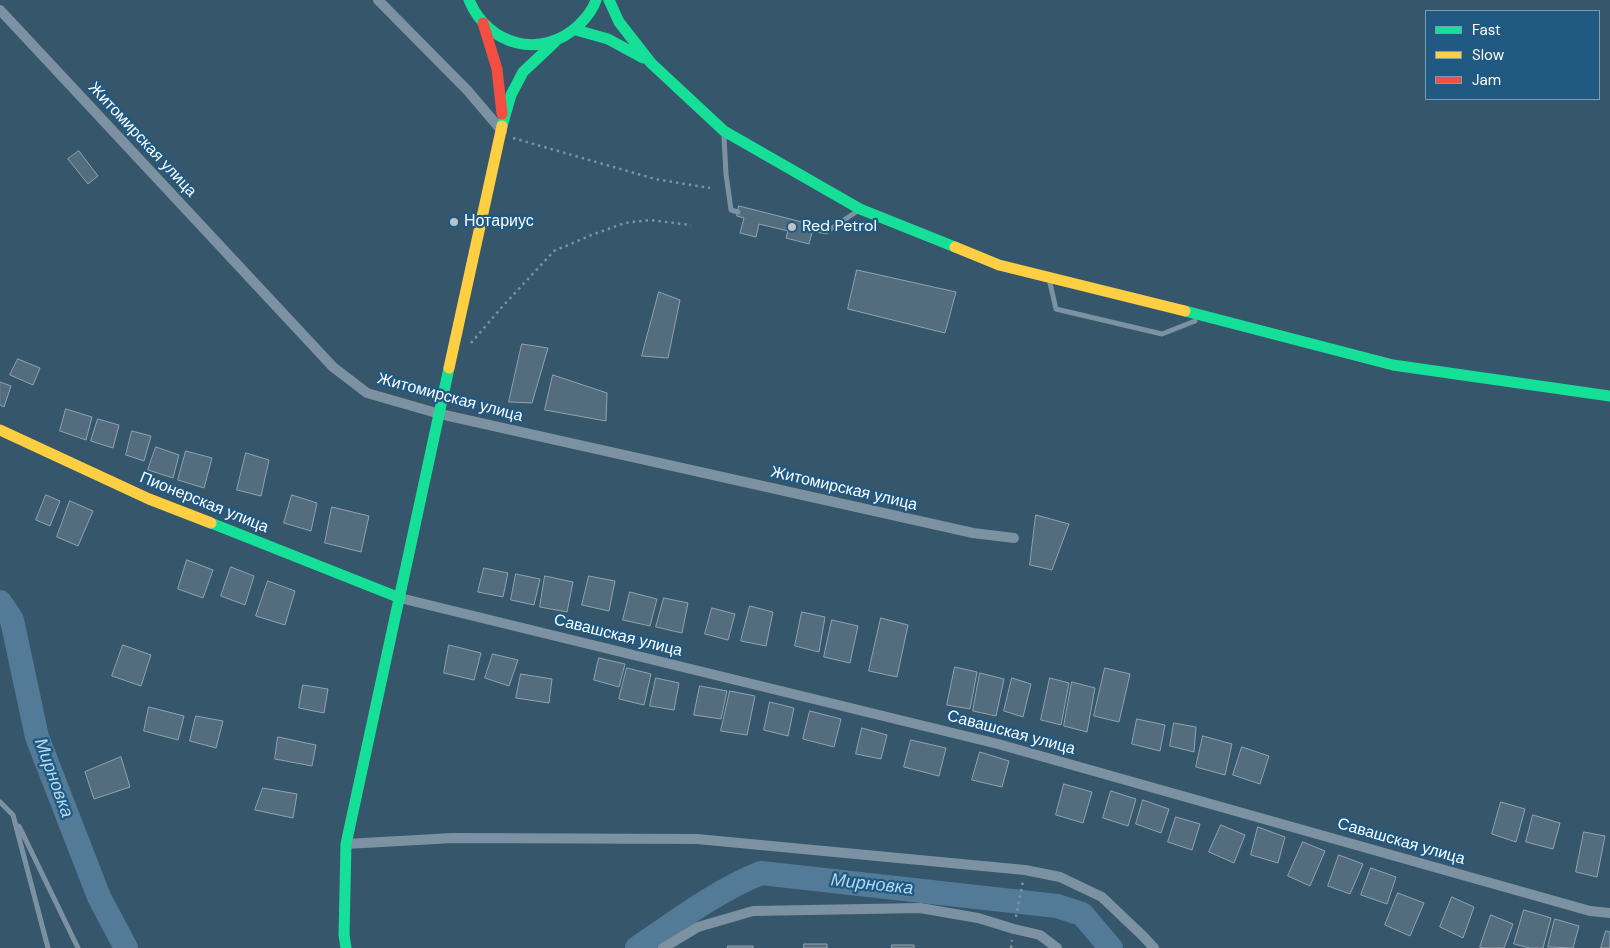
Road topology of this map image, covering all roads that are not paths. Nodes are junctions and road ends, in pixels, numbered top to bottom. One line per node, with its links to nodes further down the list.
1 (378, 0): 10 (street)
2 (469, 0): 6 (main road)
3 (596, 0): 7 (main road)
4 (609, 0): 9 (main road)
5 (0, 10): 18 (street, Житомирская улица)
6 (483, 24): 8 (main road); 10 (main road)
7 (576, 30): 8 (main road); 9 (main road)
8 (555, 42): 10 (main road)
9 (651, 63): 11 (main road)
10 (502, 126): 18 (main road)
11 (724, 132): 12 (main road); 13 (lane)
12 (860, 209): 14 (lane); 15 (main road)
13 (738, 212)
14 (813, 229)
15 (1048, 277): 16 (main road); 16 (lane)
16 (1206, 316): 17 (main road)
17 (1610, 396)
18 (440, 414): 20 (street, Житомирская улица); 21 (main road)
19 (0, 430): 21 (main road, Пионерская улица)
20 (1014, 538)
21 (400, 598): 24 (main road); 25 (street, Савашская улица)
22 (0, 802): 23 (lane)
23 (13, 815): 26 (lane); 27 (lane)
24 (346, 844): 28 (main road); 31 (street)
25 (1610, 913)
26 (48, 948)
27 (78, 948)
28 (346, 948)
29 (664, 948): 30 (street)
30 (1057, 948)
31 (1154, 948)

